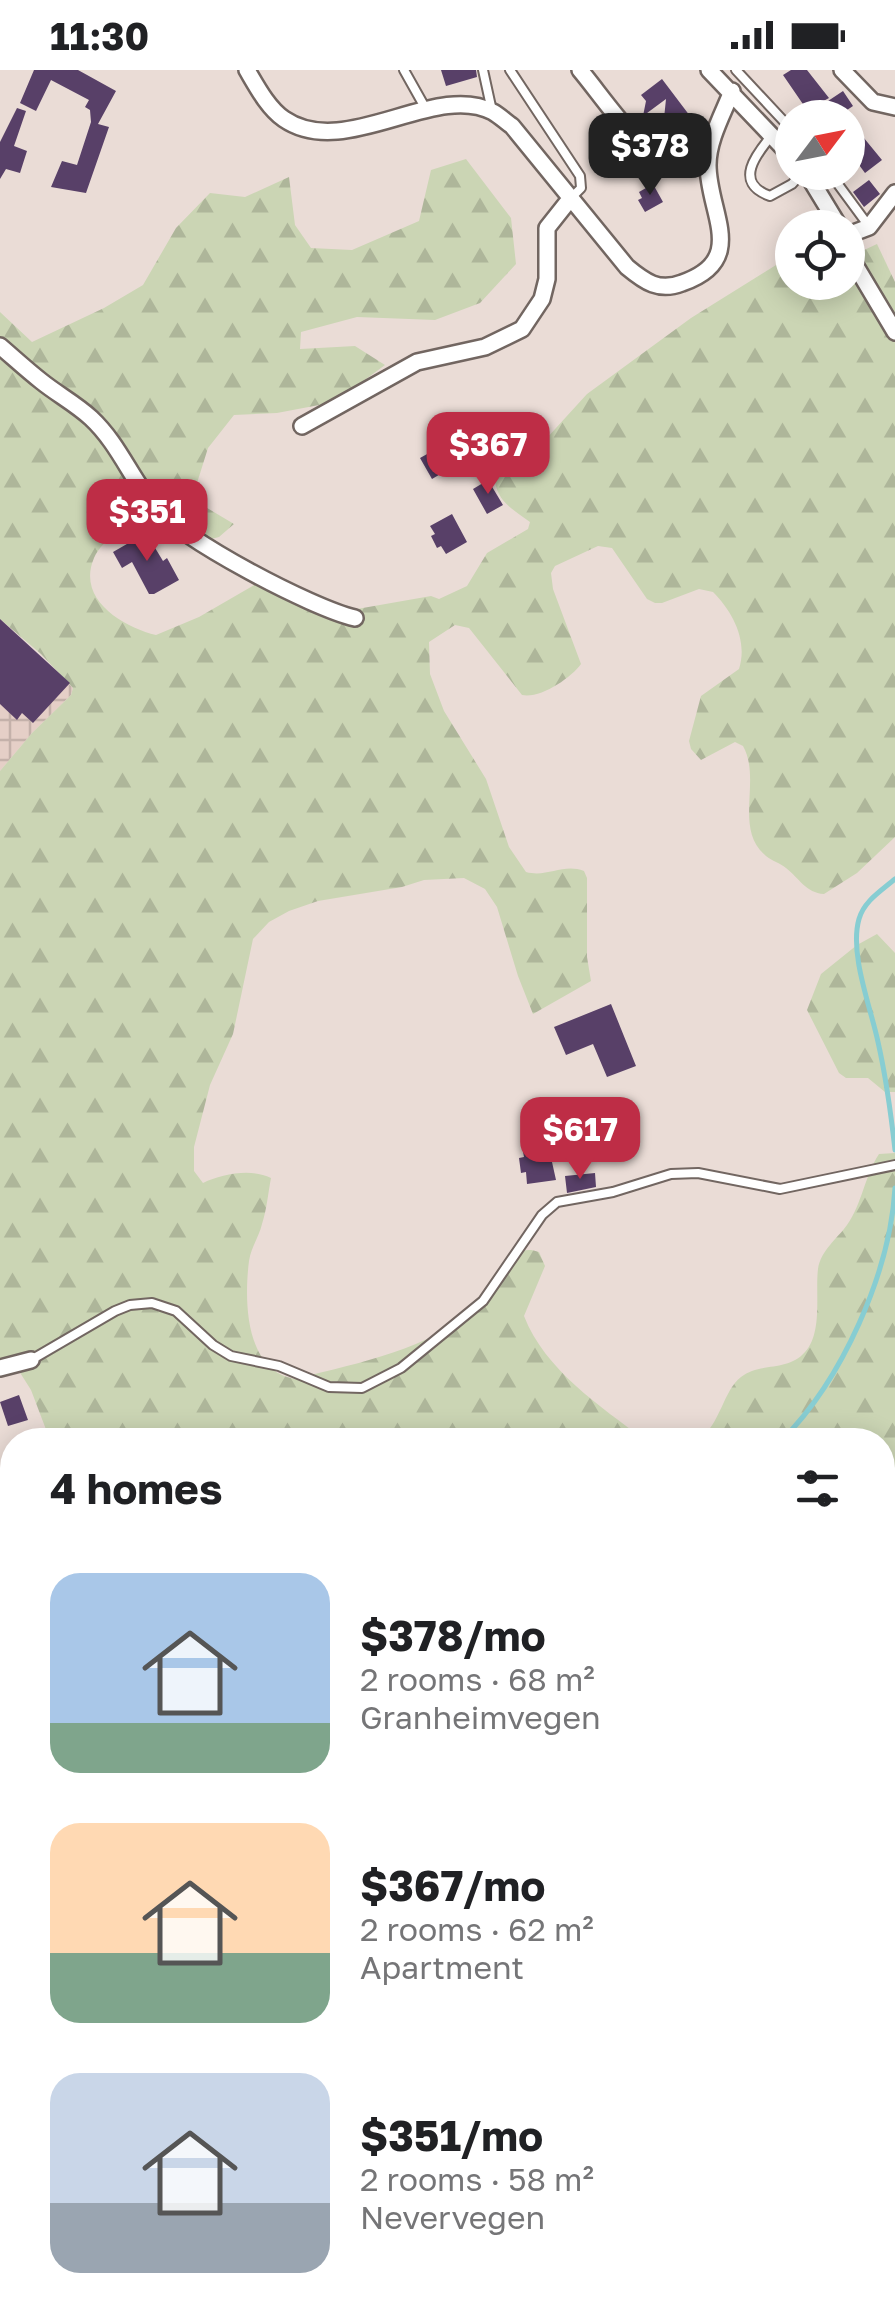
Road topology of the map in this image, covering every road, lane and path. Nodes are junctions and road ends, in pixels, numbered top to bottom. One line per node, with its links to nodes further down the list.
1 (247, 70): 11 (street)
2 (404, 70): 11 (lane)
3 (483, 70): 12 (lane)
4 (510, 70): 20 (lane)
5 (580, 70): 16 (street)
6 (709, 70): 9 (street)
7 (736, 70): 13 (lane)
8 (842, 70): 10 (street)
9 (732, 91): 14 (street); 16 (street)
10 (895, 107)
11 (427, 111): 12 (street)
12 (492, 112): 20 (street)
13 (775, 112)
14 (773, 134): 15 (street); 17 (lane)
15 (775, 136)
16 (708, 162): 20 (street)
17 (781, 190)
18 (842, 190): 21 (lane)
19 (895, 193): 21 (street)
20 (570, 199): 26 (street)
21 (869, 227): 22 (street)
22 (865, 229)
23 (865, 281): 24 (street)
24 (895, 332)
25 (0, 346): 27 (street)
26 (302, 426)
27 (355, 618)
28 (895, 1165): 29 (lane)
29 (31, 1360): 30 (street)
30 (0, 1368)

